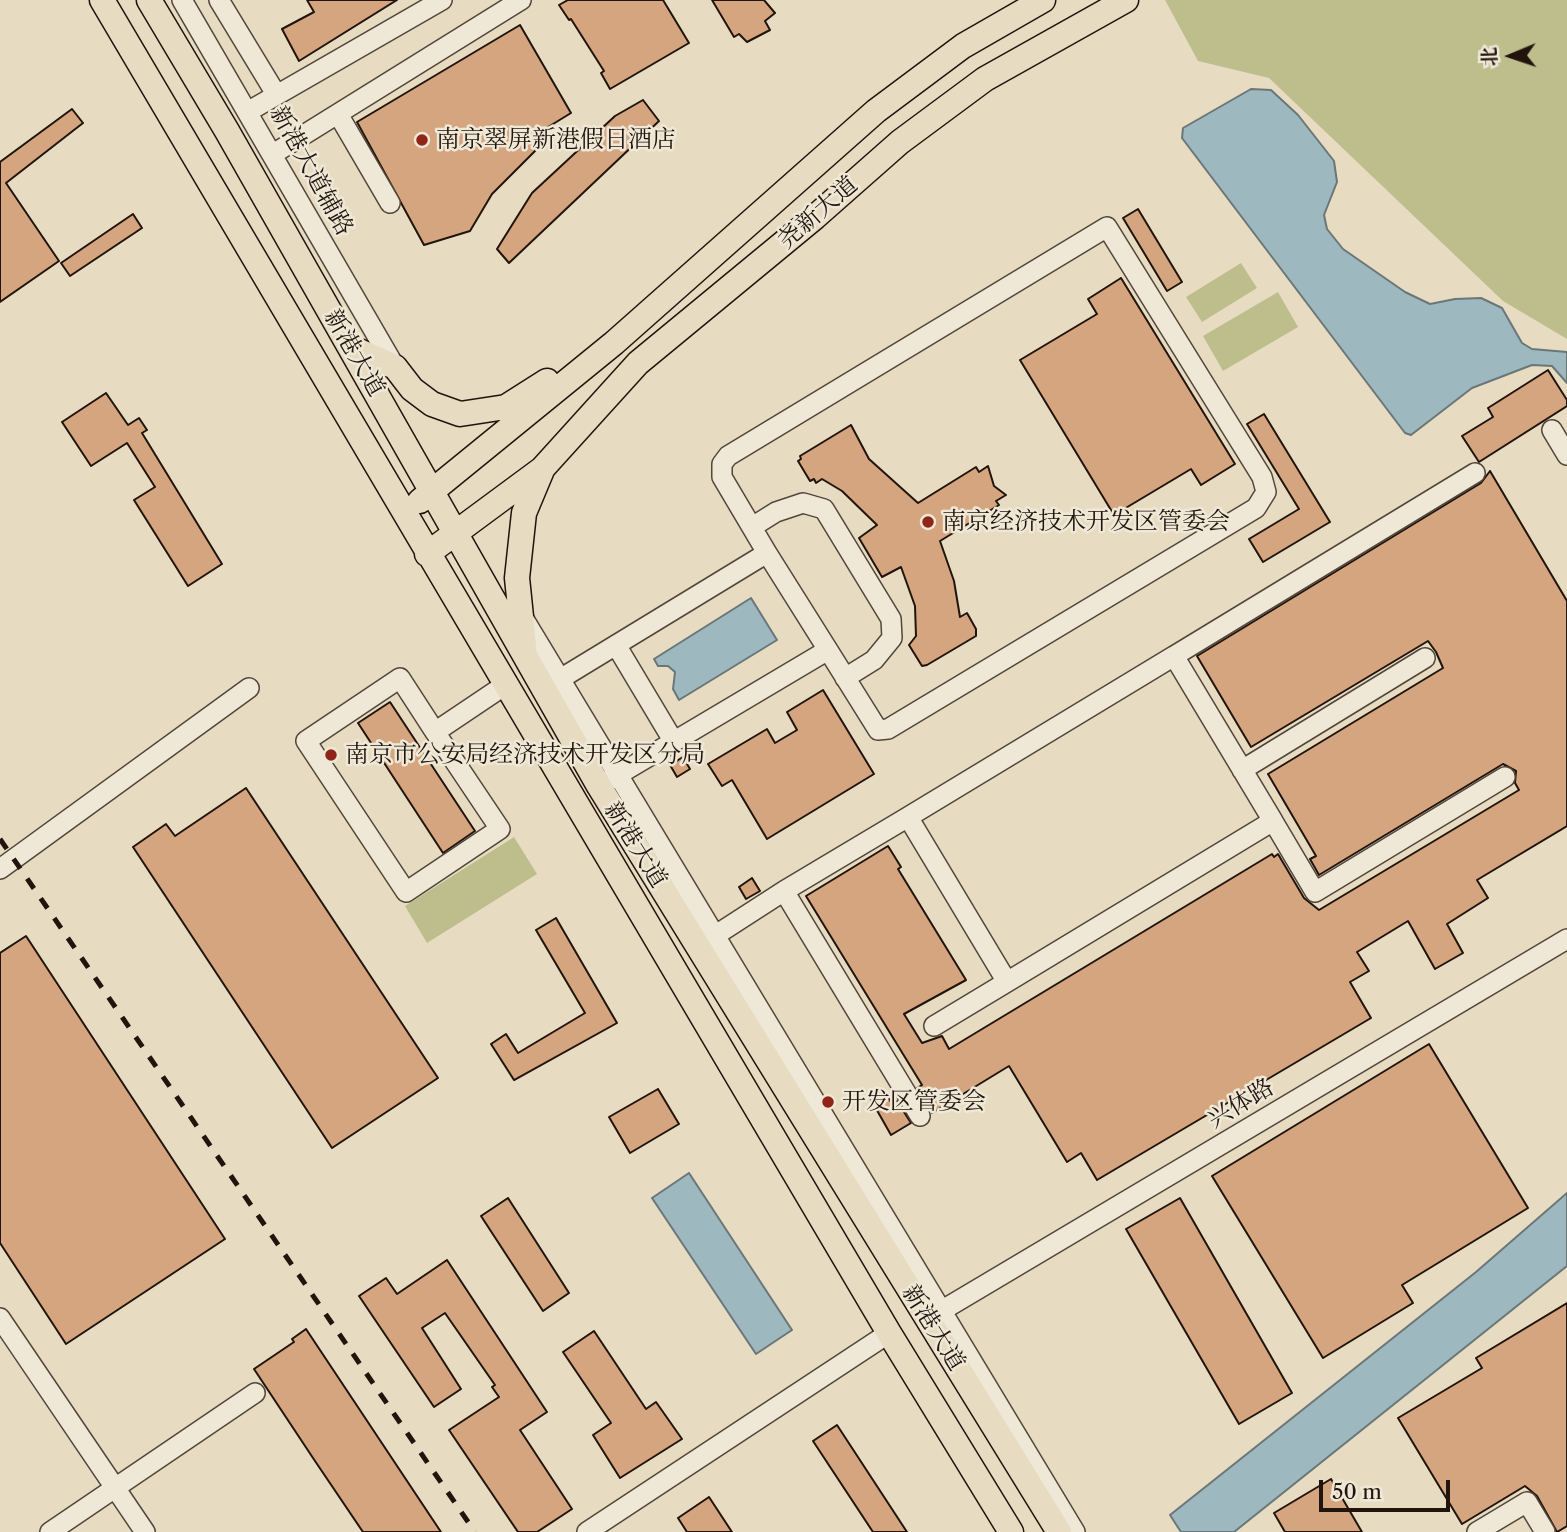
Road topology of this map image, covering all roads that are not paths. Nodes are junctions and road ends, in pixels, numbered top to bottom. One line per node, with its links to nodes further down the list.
1 (102, 0): 22 (main road, 新港大道)
2 (149, 0): 15 (main road, 新港大道)
3 (182, 0): 10 (street, 新港大道辅路)
4 (219, 0): 9 (street)
5 (521, 0): 11 (street)
6 (1042, 0): 14 (main road, 尧新大道)
7 (1126, 0): 19 (main road, 尧新大道)
8 (436, 1): 9 (street)
9 (276, 94): 10 (street)
10 (249, 111): 12 (street, 新港大道辅路)
11 (338, 114): 12 (street); 13 (street)
12 (273, 154): 16 (street, 新港大道辅路)
13 (390, 203)
14 (614, 343): 16 (main road, 尧新大道); 21 (main road, 尧新大道)
15 (350, 347): 16 (main road, 尧新大道); 21 (main road, 新港大道)
16 (395, 367)
17 (1552, 430): 18 (street)
18 (1567, 455)
19 (542, 469): 24 (main road, 尧新大道); 27 (main road, 尧新大道)
20 (1475, 473): 30 (street)
21 (433, 492): 22 (main road, 尧新大道); 24 (main road, 新港大道)
22 (402, 512): 26 (main road, 新港大道)
23 (752, 527): 25 (street); 33 (street); 33 (street)
24 (457, 535): 26 (main road, 尧新大道); 31 (main road, 新港大道)
25 (767, 553): 28 (street); 29 (street)
26 (427, 554): 35 (main road, 新港大道)
27 (520, 614): 31 (main road, 尧新大道); 34 (street)
28 (616, 645): 34 (street); 38 (street)
29 (828, 650): 33 (street); 38 (street)
30 (1174, 656): 39 (street); 42 (street)
31 (525, 657): 34 (main road, 新港大道)
32 (1425, 658): 39 (street)
33 (845, 678)
34 (551, 684): 41 (main road, 新港大道)
35 (505, 685): 37 (street); 53 (main road, 新港大道)
36 (249, 688): 44 (street)
37 (435, 732): 37 (street)
38 (674, 742): 41 (street)
39 (1242, 769): 43 (street)
40 (1505, 777): 43 (street)
41 (608, 781): 47 (main road, 新港大道)
42 (908, 817): 45 (street); 48 (street)
43 (1273, 821): 48 (street)
44 (0, 869)
45 (784, 891): 47 (street); 50 (street)
46 (1567, 939): 51 (street, 兴体路)
47 (706, 941): 51 (street); 60 (main road, 新港大道)
48 (1007, 982): 49 (street)
49 (934, 1026)
50 (920, 1116)
51 (941, 1311): 61 (street)
52 (0, 1318): 55 (street)
53 (888, 1333): 58 (street); 59 (main road, 新港大道)
54 (255, 1393): 55 (street)
55 (115, 1488): 56 (street); 57 (street)
56 (50, 1532)
57 (145, 1532)
58 (587, 1532)
59 (1011, 1532)
60 (1059, 1532)
61 (1074, 1532)
62 (1477, 1532): 63 (street)
63 (1545, 1532)

